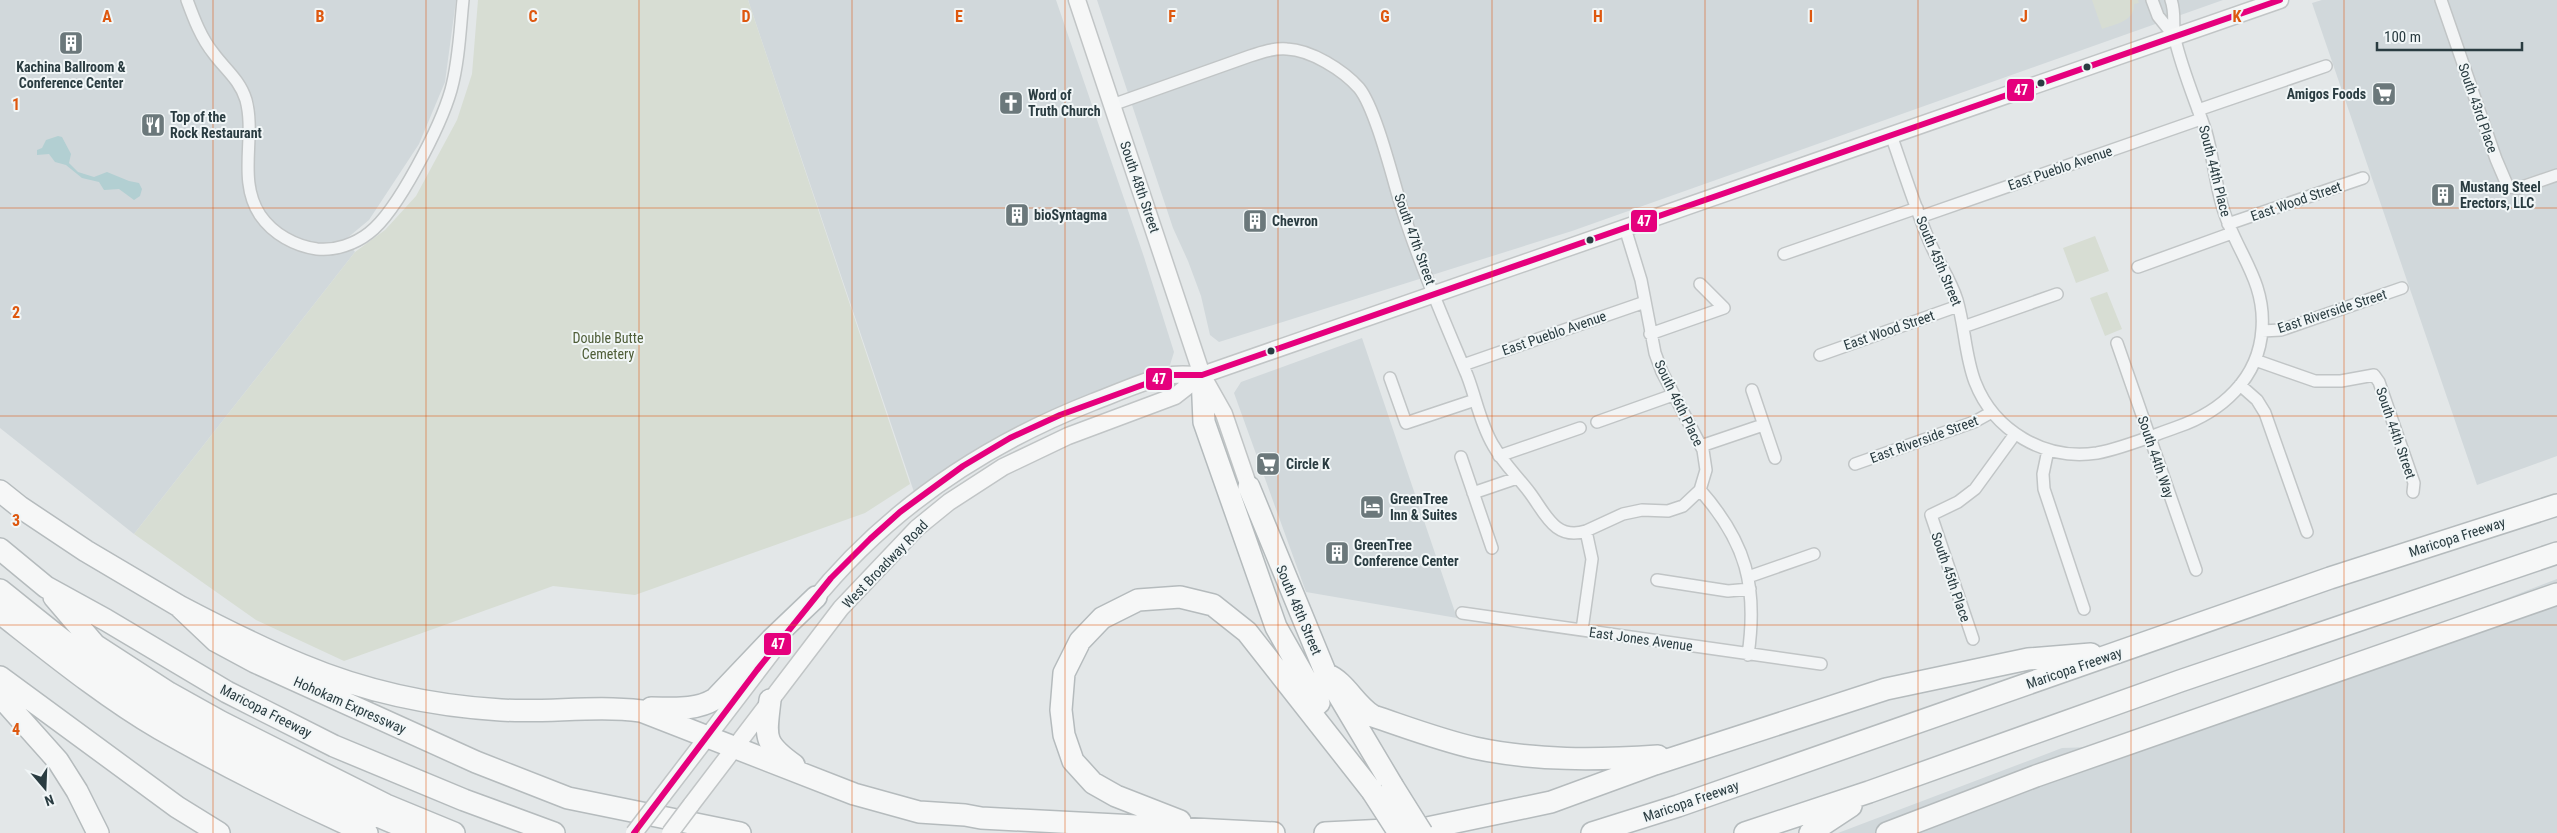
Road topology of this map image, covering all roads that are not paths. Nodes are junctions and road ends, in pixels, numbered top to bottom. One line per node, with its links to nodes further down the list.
1 (187, 0): 2 (street)
2 (463, 0)
3 (1077, 0): 10 (main road, South 48th Street)
4 (2152, 0): 8 (street, South 44th Place)
5 (2171, 0): 8 (street, South 44th Place)
6 (2280, 0): 8 (main road)
7 (2441, 0): 13 (street, South 43rd Place)
8 (2175, 37): 11 (street, South 44th Place); 12 (main road)
9 (2326, 66): 11 (street, East Pueblo Avenue)
10 (1112, 104): 22 (street, South 47th Street); 33 (main road, South 48th Street)
11 (2200, 114): 15 (street, East Pueblo Avenue); 17 (street, South 44th Place)
12 (1892, 135): 15 (street, South 45th Street); 16 (main road)
13 (2557, 175)
14 (2363, 178): 17 (street, East Wood Street)
15 (1918, 212): 18 (street, East Pueblo Avenue); 25 (street, South 45th Street)
16 (1625, 228): 22 (main road); 24 (street, South 46th Place)
17 (2230, 229): 19 (street, East Wood Street); 27 (street, South 44th Place)
18 (1784, 254)
19 (2138, 266)
20 (1700, 284): 28 (street)
21 (2402, 288): 27 (street, East Riverside Street)
22 (1435, 294): 32 (street, South 47th Street); 33 (main road)
23 (2057, 294): 26 (street)
24 (1645, 302): 28 (street, South 46th Place); 32 (street, East Pueblo Avenue)
25 (1958, 306): 26 (street, South 45th Street); 30 (street, East Wood Street)
26 (1963, 327): 39 (street, South 45th Street)
27 (2262, 331): 31 (street, South 44th Place)
28 (1650, 334): 37 (street, South 46th Place)
29 (2117, 343): 44 (street, South 44th Way)
30 (1820, 355)
31 (2255, 360): 35 (street, South 44th Place); 55 (street, South 44th Street)
32 (1462, 365): 38 (street, South 47th Street)
33 (1202, 375): 52 (main road, South 48th Street); 71 (main road); 84 (main road, West Broadway Road); 90 (highway, South 48th Street)
34 (1390, 378): 38 (street)
35 (2240, 385): 44 (street, South 44th Place); 59 (street)
36 (1752, 390): 41 (street)
37 (1674, 395): 40 (street); 45 (street, South 46th Place)
38 (1475, 400): 47 (street, South 47th Street)
39 (1992, 412): 43 (street, South 45th Street); 50 (street, East Riverside Street)
40 (1597, 422)
41 (1764, 424): 45 (street); 49 (street)
42 (1580, 428): 47 (street)
43 (2015, 434): 46 (street, South 45th Street); 77 (street, South 45th Place)
44 (2149, 436): 46 (street, South 45th Street); 64 (street, South 44th Way)
45 (1701, 446): 53 (street, South 46th Place)
46 (2048, 450): 73 (street)
47 (1499, 456): 51 (street, South 47th Street)
48 (1461, 457): 56 (street)
49 (1775, 458)
50 (1855, 464)
51 (1516, 478): 56 (street); 58 (street, South 47th Street)
52 (1249, 487): 81 (highway, South 48th Street)
53 (1700, 490): 58 (street); 65 (street)
54 (0, 491): 72 (highway, Hohokam Expressway)
55 (2413, 492)
56 (1473, 493): 60 (street)
57 (2557, 505): 78 (highway, Maricopa Freeway)
58 (1586, 531): 76 (street)
59 (2307, 532)
60 (1492, 548)
61 (0, 549): 67 (highway, Maricopa Freeway)
62 (2557, 553): 91 (highway)
63 (1814, 554): 65 (street)
64 (2196, 570)
65 (1748, 577): 68 (street)
66 (1657, 580): 68 (street)
67 (46, 587): 97 (highway); 98 (highway, Maricopa Freeway)
68 (1750, 589): 79 (street)
69 (0, 590): 96 (highway)
70 (2557, 594): 109 (highway)
71 (816, 597): 85 (highway); 86 (main road)
72 (179, 606): 85 (highway); 101 (highway, Hohokam Expressway)
73 (2084, 609)
74 (0, 612): 95 (highway)
75 (1462, 613): 76 (street, East Jones Avenue)
76 (1582, 630): 79 (street, East Jones Avenue)
77 (1973, 639)
78 (2122, 652): 88 (highway); 106 (highway, Maricopa Freeway)
79 (1748, 655): 80 (street, East Jones Avenue)
80 (1821, 664)
81 (1326, 674): 88 (highway); 90 (highway, South 48th Street)
82 (0, 677): 94 (highway)
83 (0, 696): 93 (highway)
84 (770, 700): 87 (main road, West Broadway Road); 89 (highway)
85 (621, 708): 86 (highway)
86 (707, 737): 87 (highway); 99 (main road, bridge)
87 (734, 749): 89 (highway); 100 (main road, West Broadway Road, bridge)
88 (1687, 754): 103 (highway)
89 (813, 778): 92 (highway)
90 (1382, 788): 92 (highway); 104 (highway, South 48th Street, bridge); 105 (highway, South 48th Street, bridge)
91 (1869, 792): 107 (highway); 108 (highway)
92 (1203, 829): 102 (highway)
93 (98, 833)
94 (220, 833)
95 (367, 833)
96 (419, 833)
97 (454, 833)
98 (554, 833)
99 (634, 833)
100 (670, 833)
101 (740, 833)
102 (1274, 833)
103 (1325, 833)
104 (1400, 833)
105 (1422, 833)
106 (1592, 833)
107 (1745, 833)
108 (1810, 833)
109 (1887, 833)

